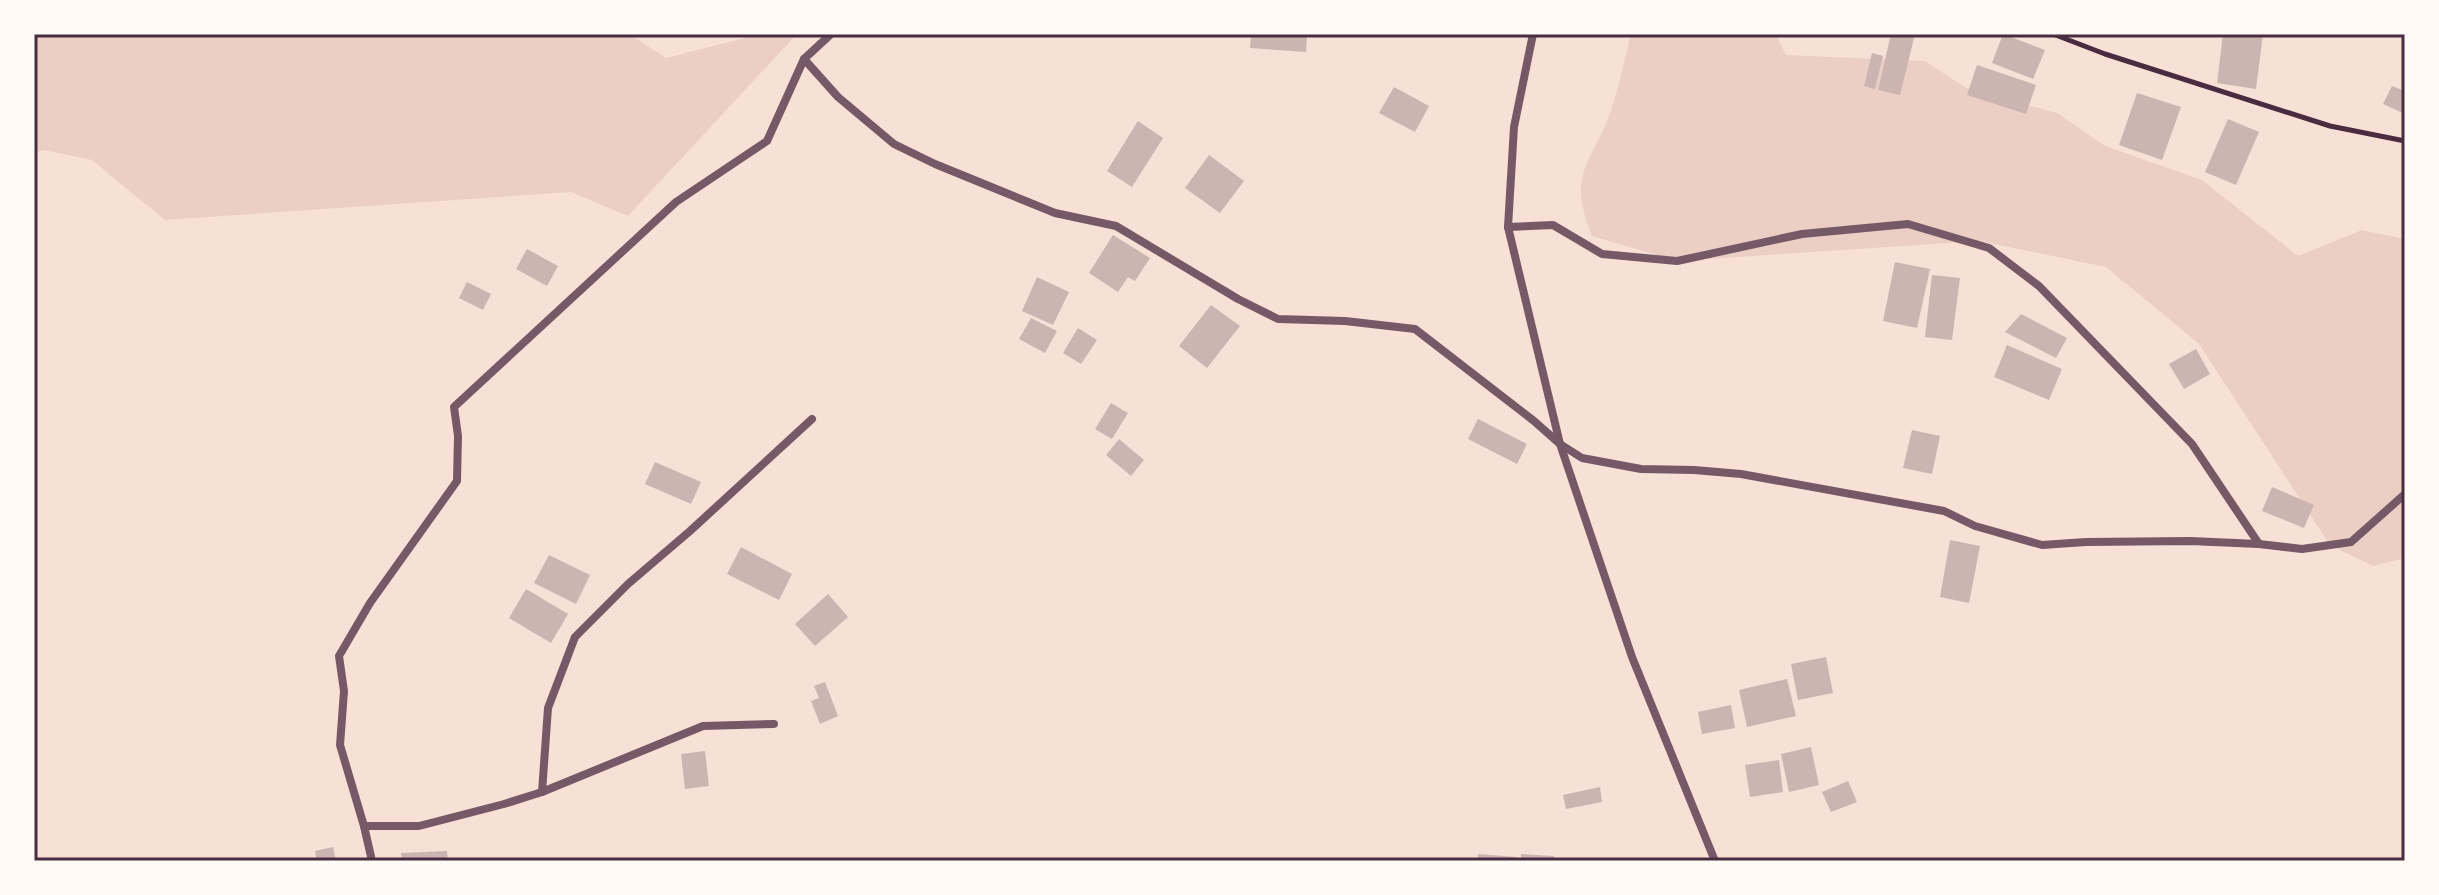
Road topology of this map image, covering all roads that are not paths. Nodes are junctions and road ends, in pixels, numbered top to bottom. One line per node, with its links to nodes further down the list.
1 (831, 34): 3 (street)
2 (1533, 34): 4 (street)
3 (804, 59): 6 (street); 11 (street)
4 (1508, 227): 6 (street); 8 (street)
5 (812, 419): 10 (street)
6 (1560, 444): 8 (street); 13 (street)
7 (2405, 494): 8 (street)
8 (2259, 544)
9 (774, 724): 10 (street)
10 (542, 792): 11 (street)
11 (364, 826): 12 (street)
12 (372, 861)
13 (1715, 861)

